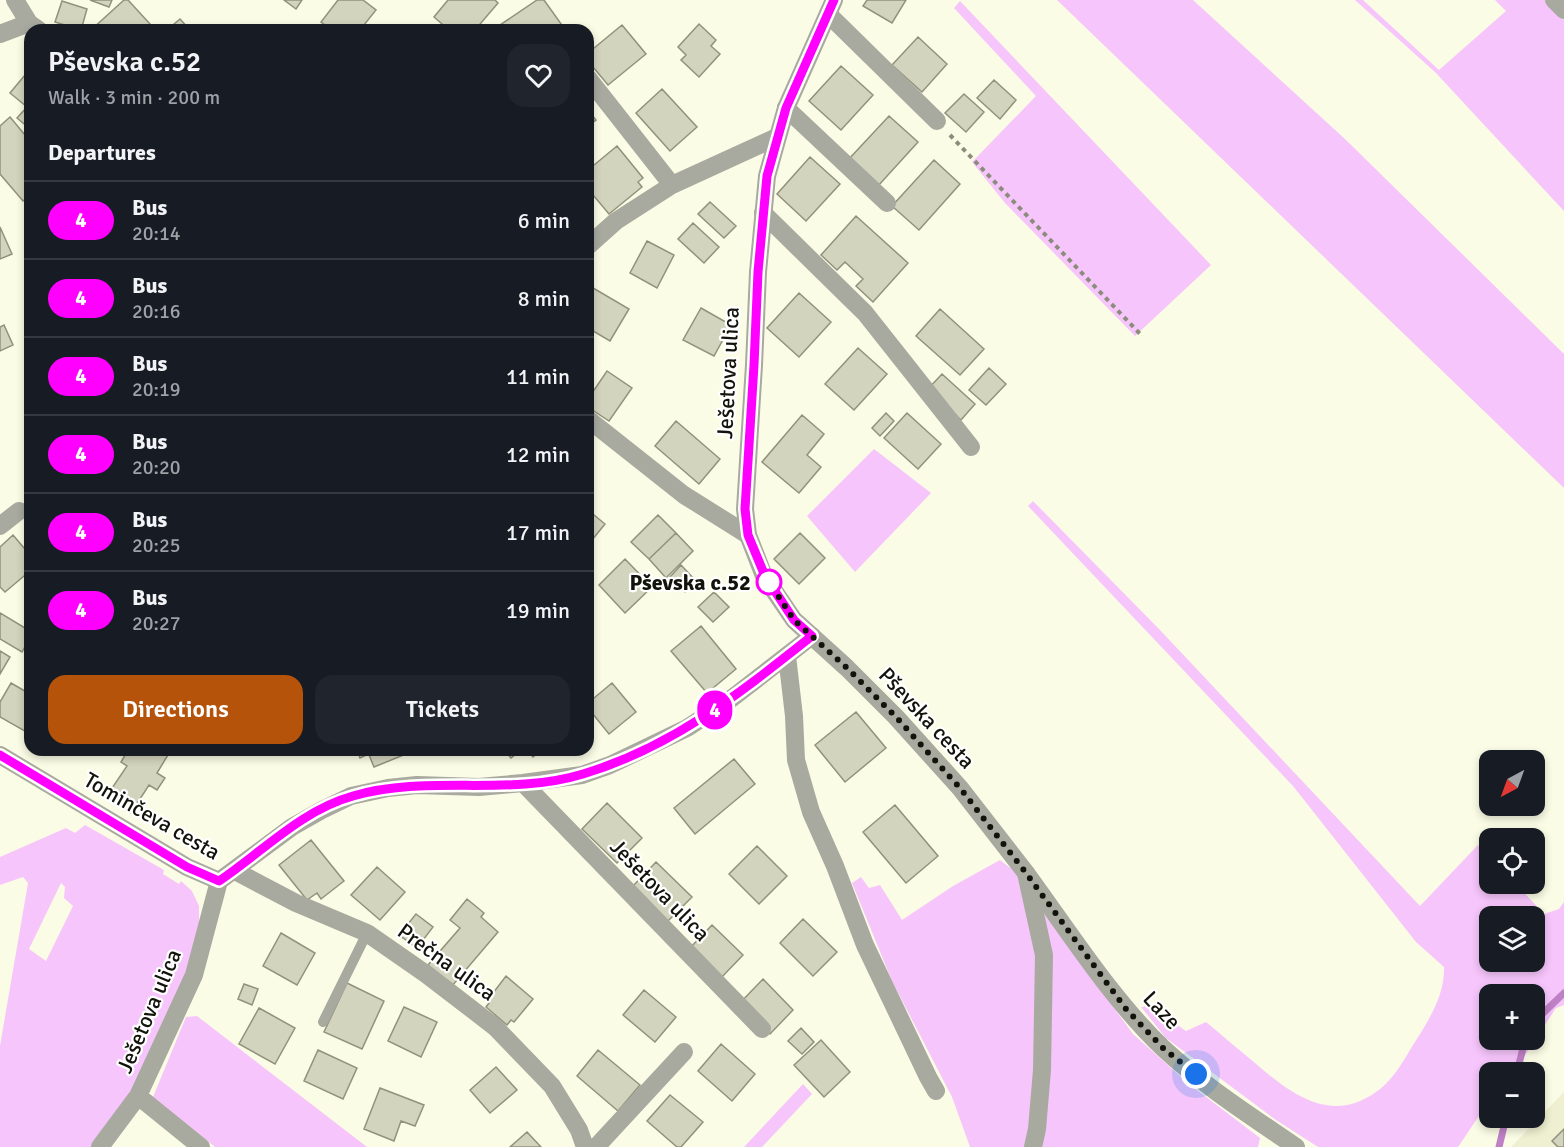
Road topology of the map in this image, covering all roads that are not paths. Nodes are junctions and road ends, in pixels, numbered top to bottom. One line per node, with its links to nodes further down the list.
1 (15, 0): 5 (street)
2 (1554, 0): 4 (street)
3 (831, 7): 9 (street, Ješetova ulica); 10 (street, Ješetova ulica)
4 (1564, 10)
5 (33, 24)
6 (24, 28): 7 (street)
7 (0, 34)
8 (594, 86): 12 (street)
9 (786, 108): 11 (street, Ješetova ulica); 13 (street)
10 (937, 122)
11 (777, 137): 12 (street); 14 (street, Ješetova ulica)
12 (672, 185): 15 (street)
13 (887, 203)
14 (763, 213): 17 (street); 20 (street, Ješetova ulica)
15 (594, 241)
16 (594, 424): 20 (street)
17 (971, 447)
18 (18, 511): 19 (street)
19 (0, 526)
20 (748, 535): 21 (street, Pševska cesta)
21 (812, 636): 22 (street); 25 (street, Pševska cesta)
22 (787, 656): 24 (street); 31 (street)
23 (0, 755): 26 (street, Tominčeva cesta)
24 (523, 783): 26 (street); 29 (street, Ješetova ulica)
25 (1026, 873): 37 (street, Pševska cesta); 38 (street, Laze)
26 (227, 876): 27 (street, Prečna ulica); 32 (street, Ješetova ulica)
27 (367, 933): 28 (lane); 35 (street, Prečna ulica)
28 (323, 1022)
29 (762, 1029)
30 (684, 1052): 36 (street)
31 (936, 1091)
32 (138, 1096): 33 (street, Ješetova ulica); 34 (street, Ješetova ulica)
33 (100, 1147)
34 (201, 1147)
35 (585, 1147)
36 (596, 1147)
37 (1033, 1147)
38 (1296, 1147)

